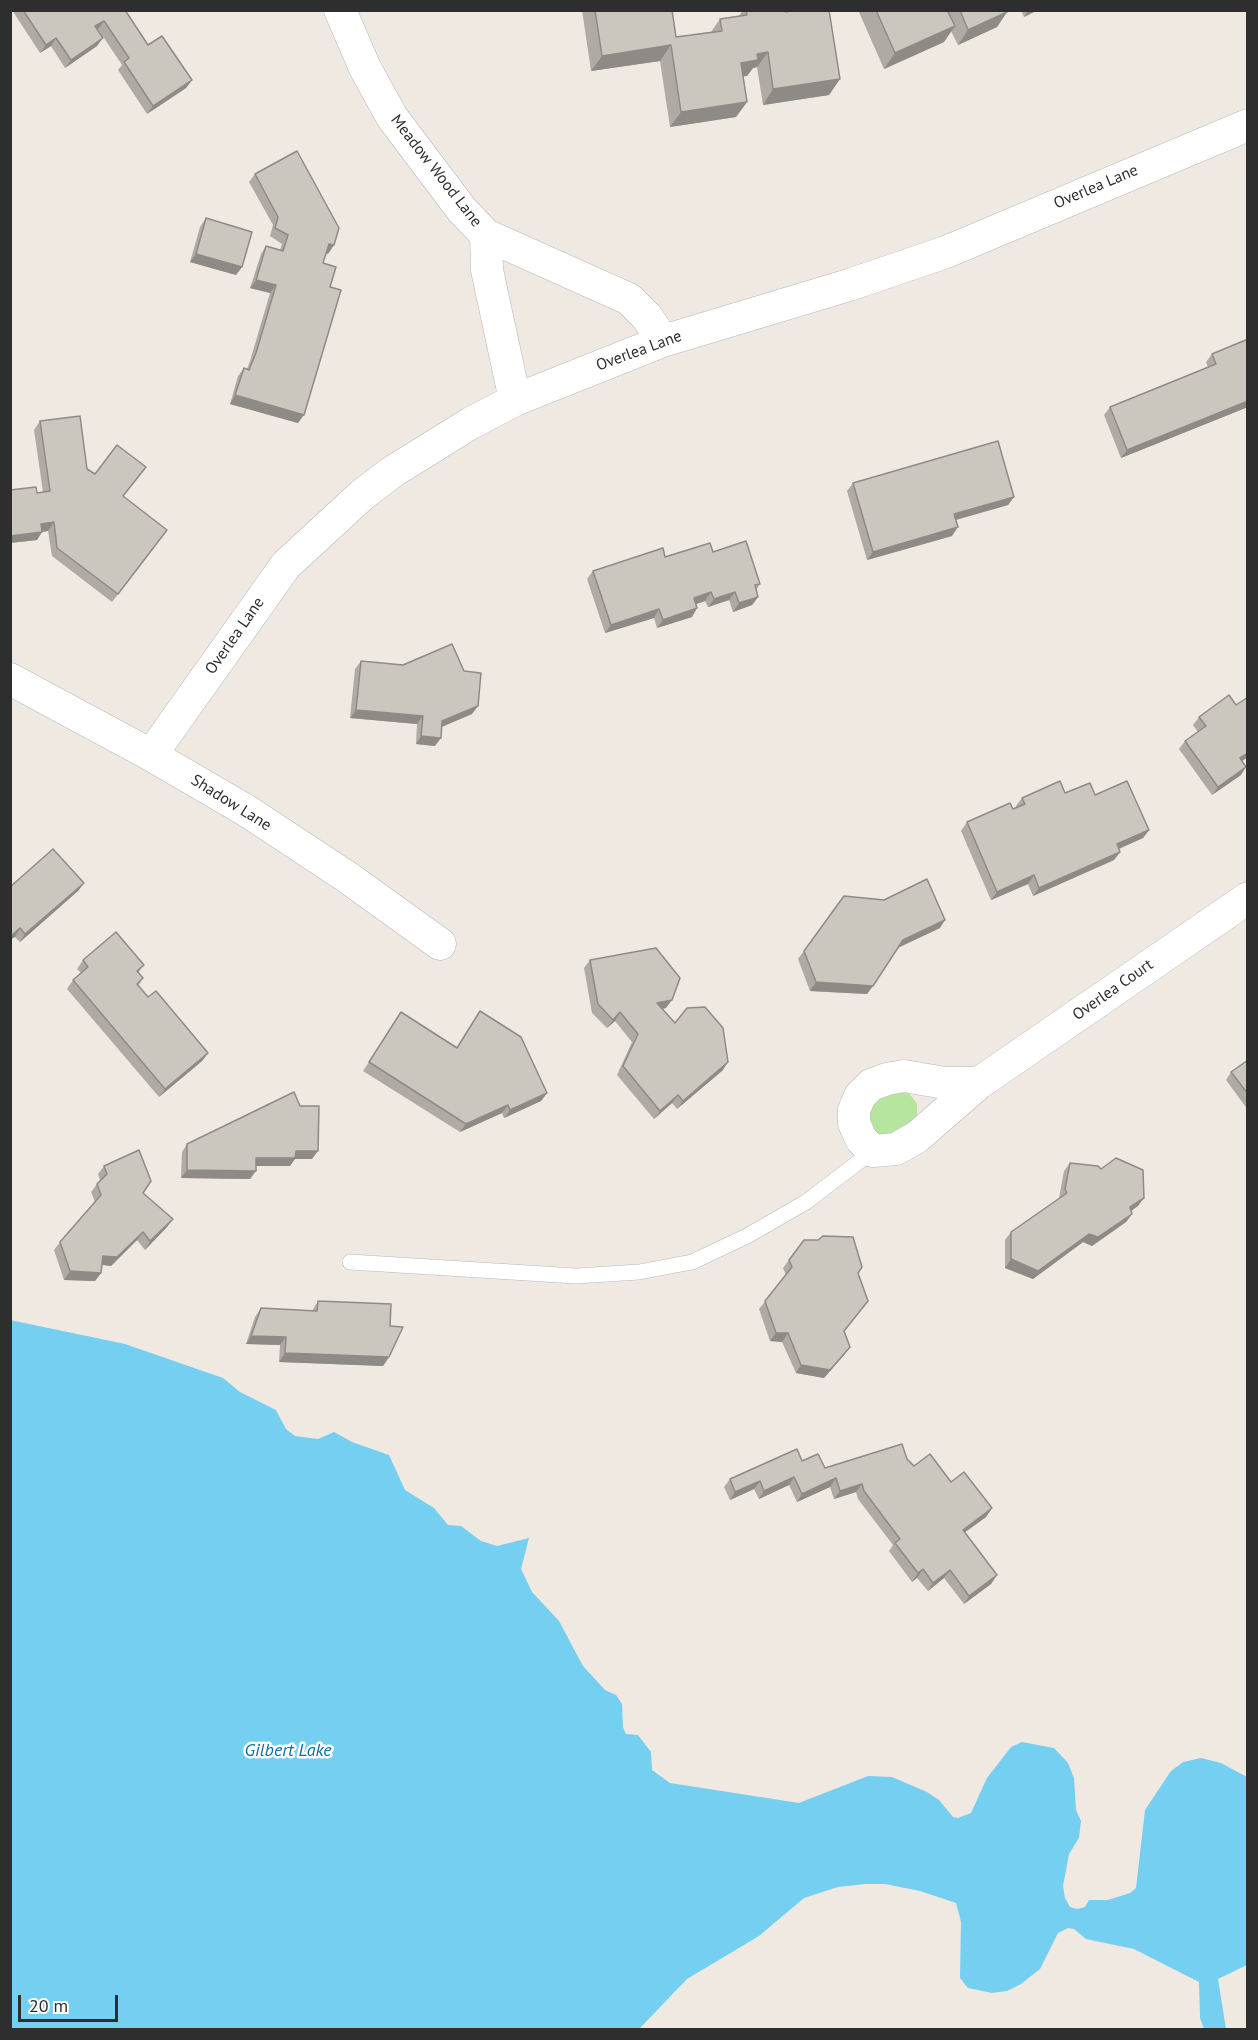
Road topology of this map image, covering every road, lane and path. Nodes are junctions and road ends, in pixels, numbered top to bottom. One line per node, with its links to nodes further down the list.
1 (340, 10): 3 (street, Meadow Wood Lane)
2 (1248, 125): 4 (street, Overlea Lane)
3 (486, 235): 4 (street, Meadow Wood Lane); 5 (street, Meadow Wood Lane)
4 (663, 341): 5 (street, Overlea Lane)
5 (515, 400): 7 (street, Overlea Lane)
6 (10, 679): 7 (street, Shadow Lane)
7 (151, 755): 9 (street, Shadow Lane)
8 (1248, 898): 10 (street, Overlea Court)
9 (440, 944)
10 (979, 1083): 11 (street, Overlea Court); 11 (street)
11 (873, 1151): 12 (lane)
12 (350, 1262)

